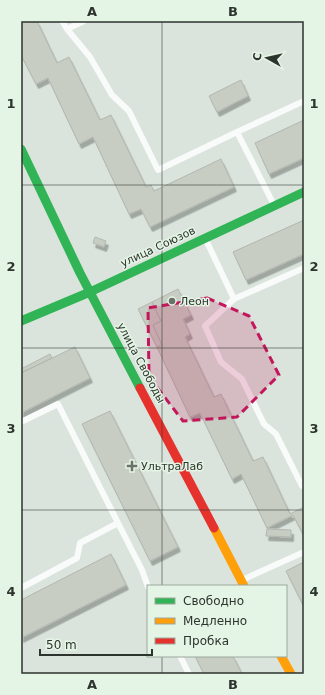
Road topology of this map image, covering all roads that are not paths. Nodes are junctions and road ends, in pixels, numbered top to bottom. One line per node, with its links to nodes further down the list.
1 (62, 21): 3 (lane)
2 (84, 21): 3 (lane)
3 (67, 29): 5 (lane)
4 (304, 101): 5 (lane)
5 (237, 132): 8 (lane)
6 (21, 150): 11 (street, улица Свободы)
7 (304, 192): 8 (street, улица Союзов)
8 (275, 206): 9 (street, улица Союзов)
9 (206, 238): 11 (street, улица Союзов); 12 (lane)
10 (304, 268): 12 (lane)
11 (90, 292): 13 (street, улица Союзов); 18 (street, улица Свободы)
12 (234, 299): 15 (lane)
13 (21, 321)
14 (21, 422): 16 (lane)
15 (304, 486)
16 (118, 523): 19 (lane); 20 (lane)
17 (304, 552): 18 (lane)
18 (242, 583)
19 (147, 585)
20 (21, 588)
21 (180, 657): 23 (lane)
22 (282, 657): 24 (street)
23 (189, 674)
24 (291, 674)

